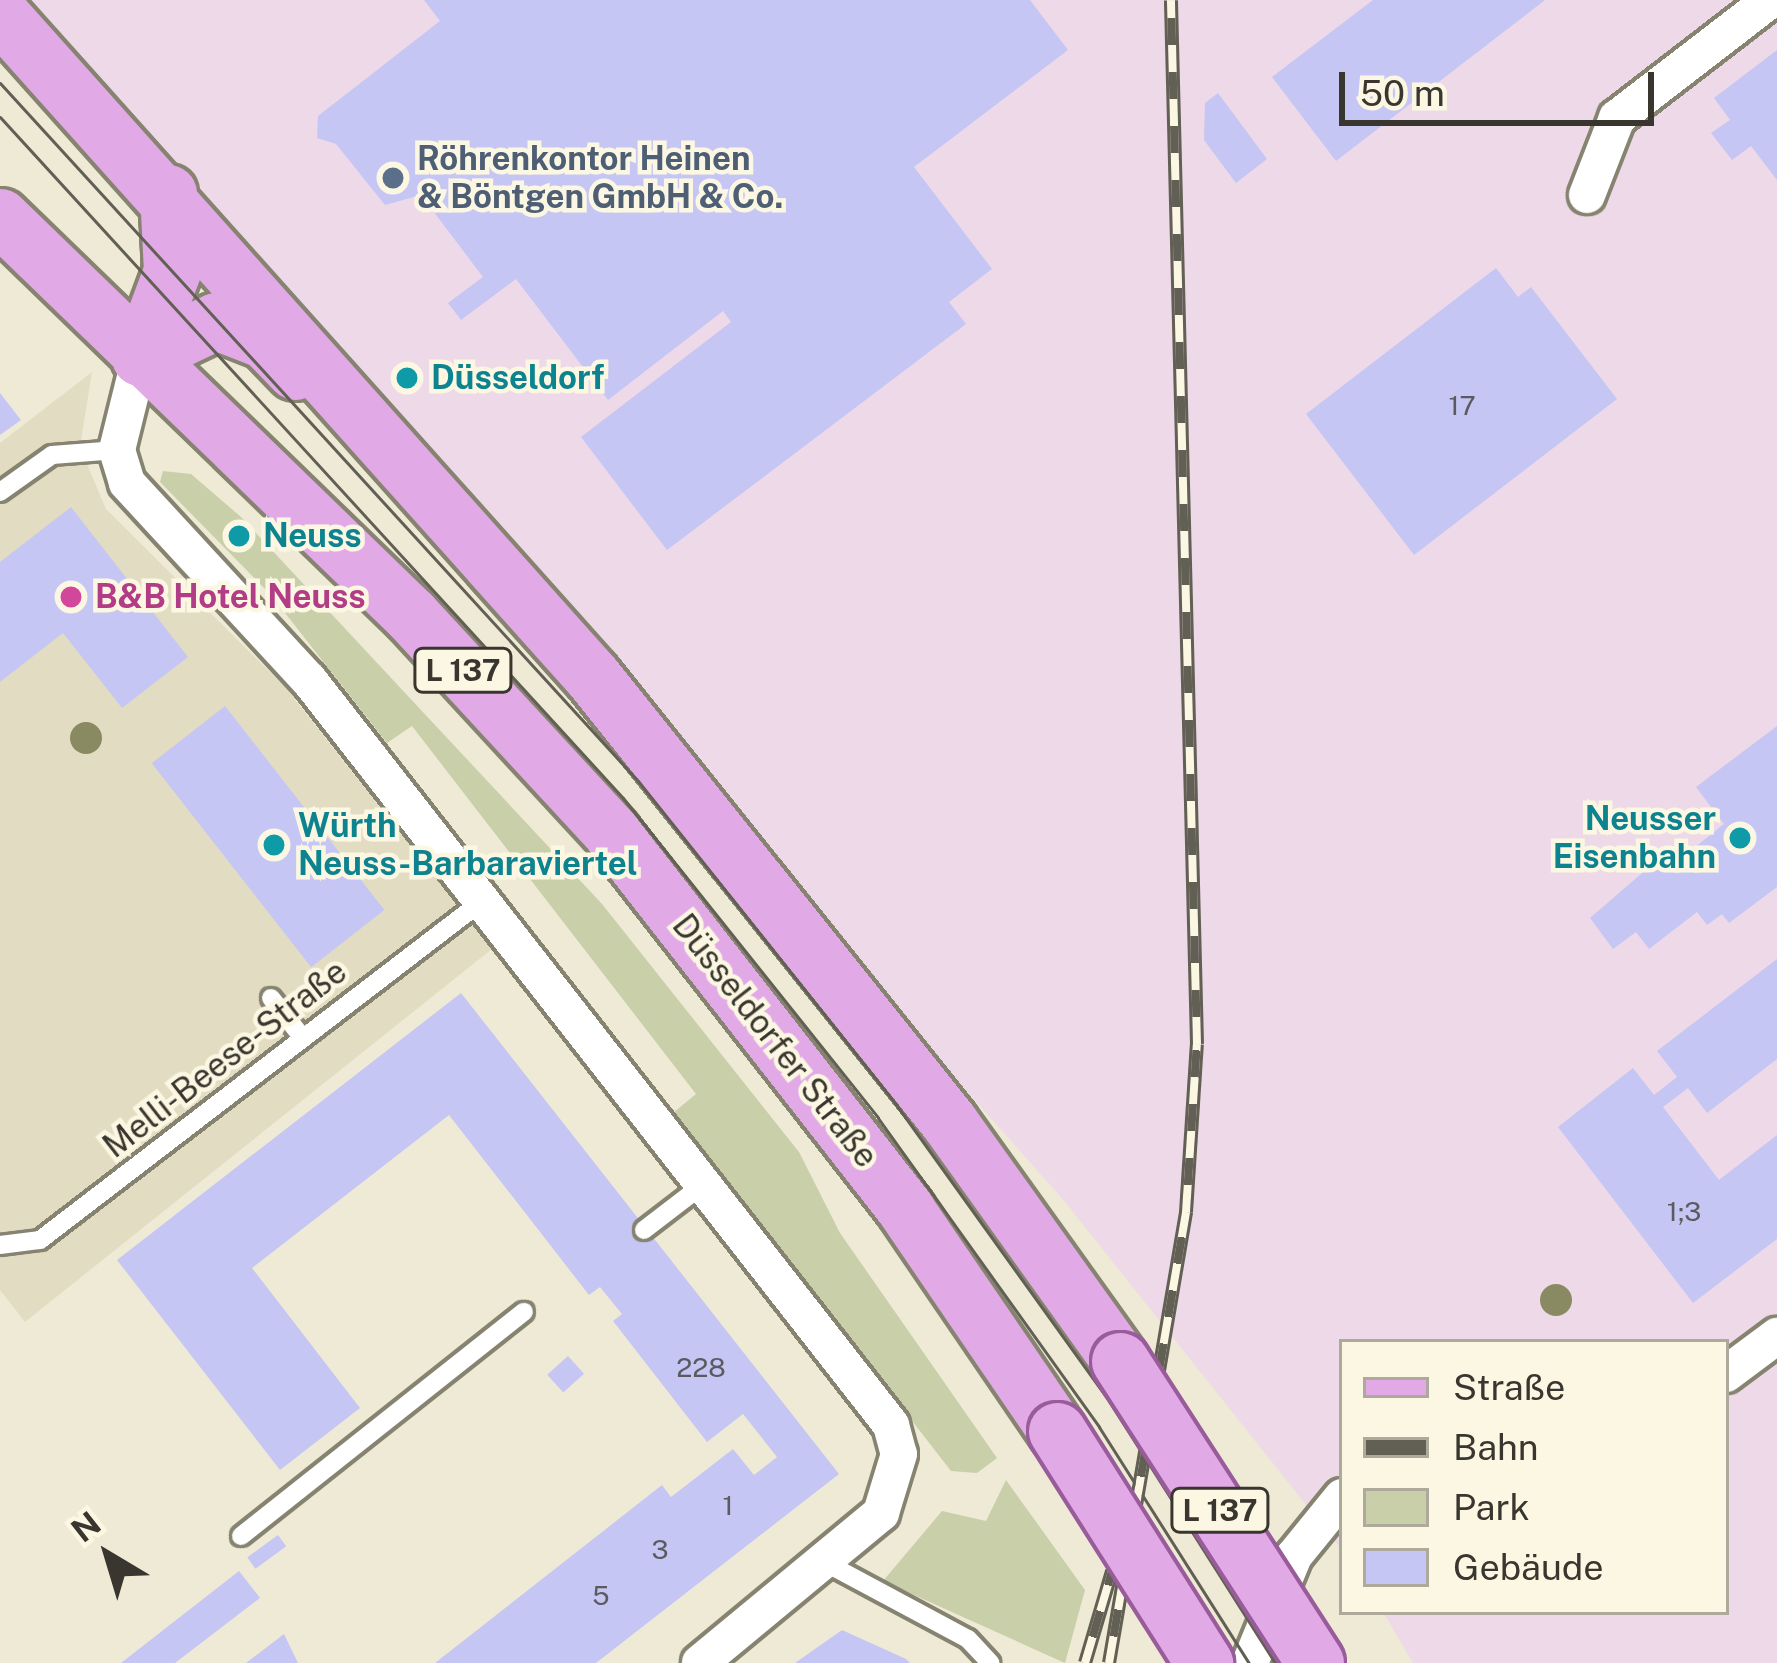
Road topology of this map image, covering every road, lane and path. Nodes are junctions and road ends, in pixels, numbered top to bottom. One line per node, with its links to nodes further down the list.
1 (1770, 0): 4 (street)
2 (0, 14): 3 (main road, L 137)
3 (168, 193): 6 (main road); 7 (main road, L 137)
4 (1587, 195)
5 (0, 217): 6 (main road, L 137)
6 (140, 357): 7 (main road); 8 (street); 24 (main road, Düsseldorfer Straße / L 137, bridge)
7 (365, 411): 26 (main road, L 137, bridge)
8 (117, 450): 9 (lane); 10 (street)
9 (0, 492)
10 (481, 902): 12 (lane, Melli-Beese-Straße); 13 (street)
11 (271, 998): 12 (lane)
12 (302, 1037): 15 (lane, Melli-Beese-Straße)
13 (705, 1183): 14 (lane); 21 (street)
14 (644, 1230)
15 (0, 1245)
16 (524, 1312): 20 (lane)
17 (1774, 1344): 18 (street)
18 (1729, 1372)
19 (1339, 1501): 25 (street)
20 (241, 1537)
21 (828, 1564): 22 (street); 23 (lane)
22 (700, 1663)
23 (990, 1663)
24 (1204, 1663)
25 (1250, 1663)
26 (1315, 1663)

